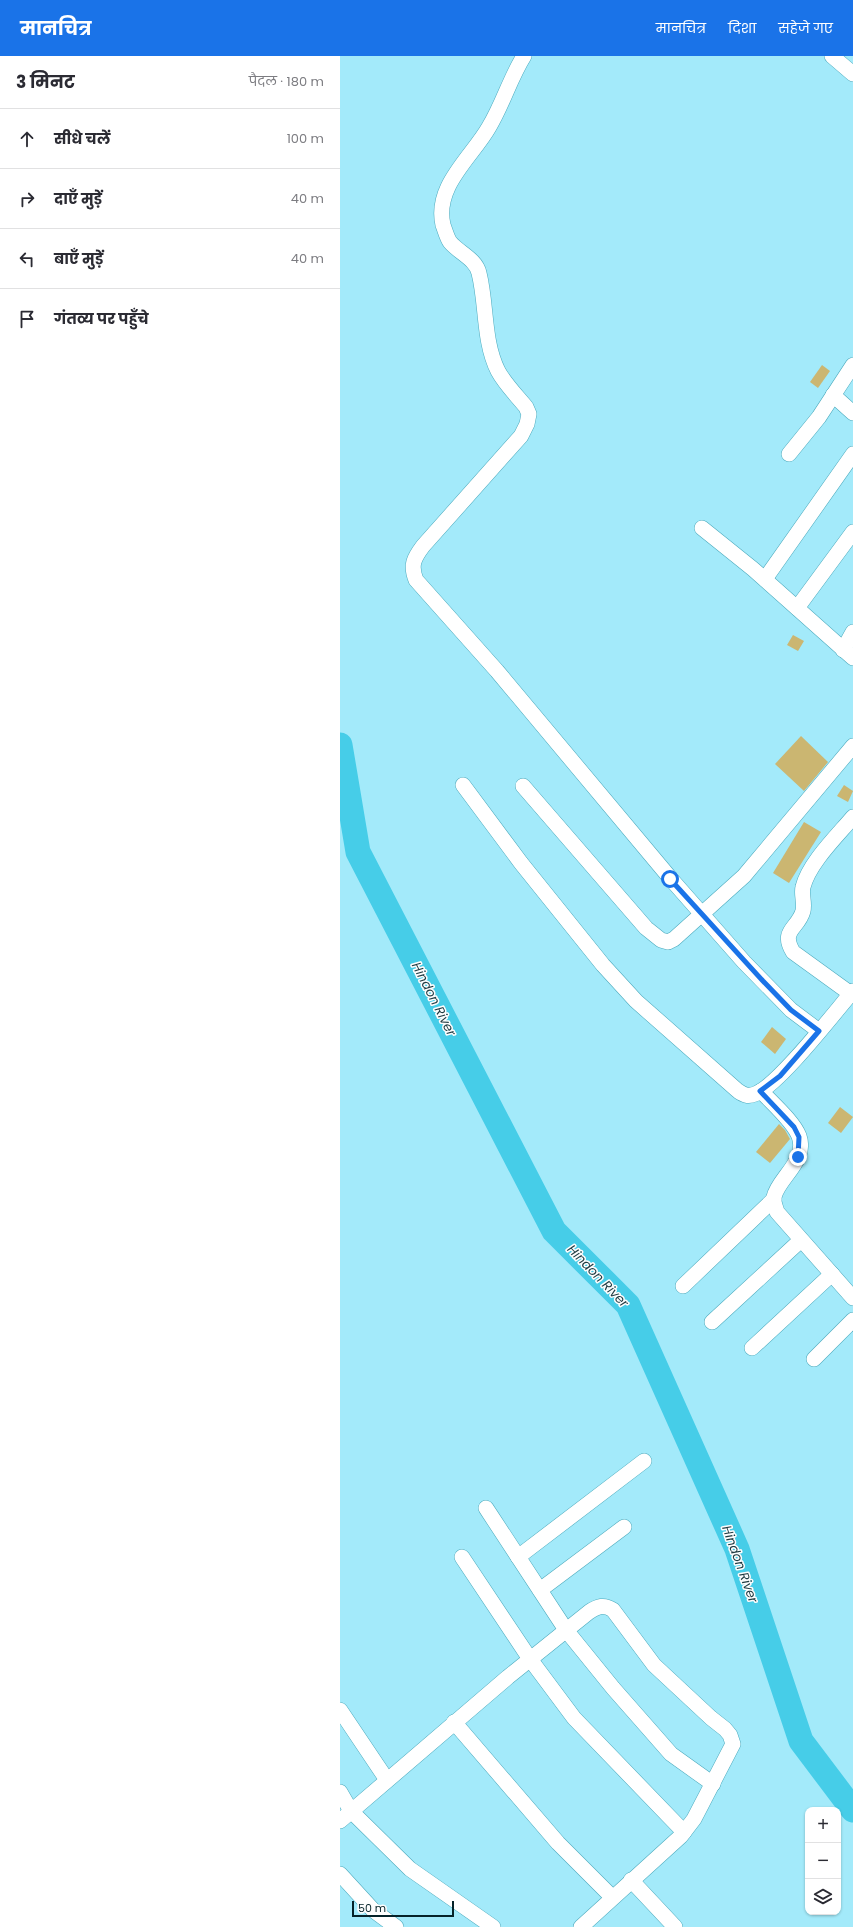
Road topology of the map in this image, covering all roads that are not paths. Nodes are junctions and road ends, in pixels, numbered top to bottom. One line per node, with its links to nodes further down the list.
1 (524, 56): 19 (street)
2 (832, 56): 3 (street)
3 (853, 74)
4 (853, 365): 5 (street)
5 (834, 395): 6 (street); 7 (street)
6 (853, 413)
7 (789, 454)
8 (853, 454): 11 (street)
9 (702, 528): 11 (street)
10 (853, 532): 12 (street)
11 (764, 579): 12 (street)
12 (797, 608): 14 (street)
13 (853, 632): 14 (street)
14 (848, 654)
15 (853, 746): 19 (street)
16 (464, 785): 22 (street)
17 (523, 786): 19 (street)
18 (853, 817): 20 (street)
19 (702, 914): 21 (street)
20 (852, 993): 21 (street)
21 (819, 1031): 22 (street)
22 (760, 1091): 23 (street)
23 (774, 1199): 24 (street); 26 (street)
24 (801, 1240): 25 (street); 29 (street)
25 (832, 1274): 27 (street); 30 (street)
26 (683, 1286)
27 (853, 1298)
28 (853, 1320): 31 (street)
29 (712, 1322)
30 (752, 1348)
31 (814, 1359)
32 (644, 1461): 35 (street)
33 (486, 1508): 35 (street)
34 (624, 1527): 37 (street)
35 (518, 1556): 37 (street)
36 (462, 1557): 39 (street)
37 (540, 1590): 38 (street)
38 (566, 1630): 39 (street); 43 (street); 43 (street)
39 (530, 1659): 41 (street); 46 (street)
40 (340, 1710): 42 (street)
41 (454, 1722): 42 (street); 49 (street)
42 (387, 1780): 45 (street)
43 (713, 1784): 46 (street)
44 (340, 1792): 45 (street)
45 (346, 1816): 51 (street)
46 (684, 1832): 48 (street)
47 (340, 1874): 50 (street)
48 (631, 1880): 49 (street); 53 (street)
49 (612, 1897): 52 (street)
50 (396, 1927)
51 (493, 1927)
52 (581, 1927)
53 (675, 1927)

